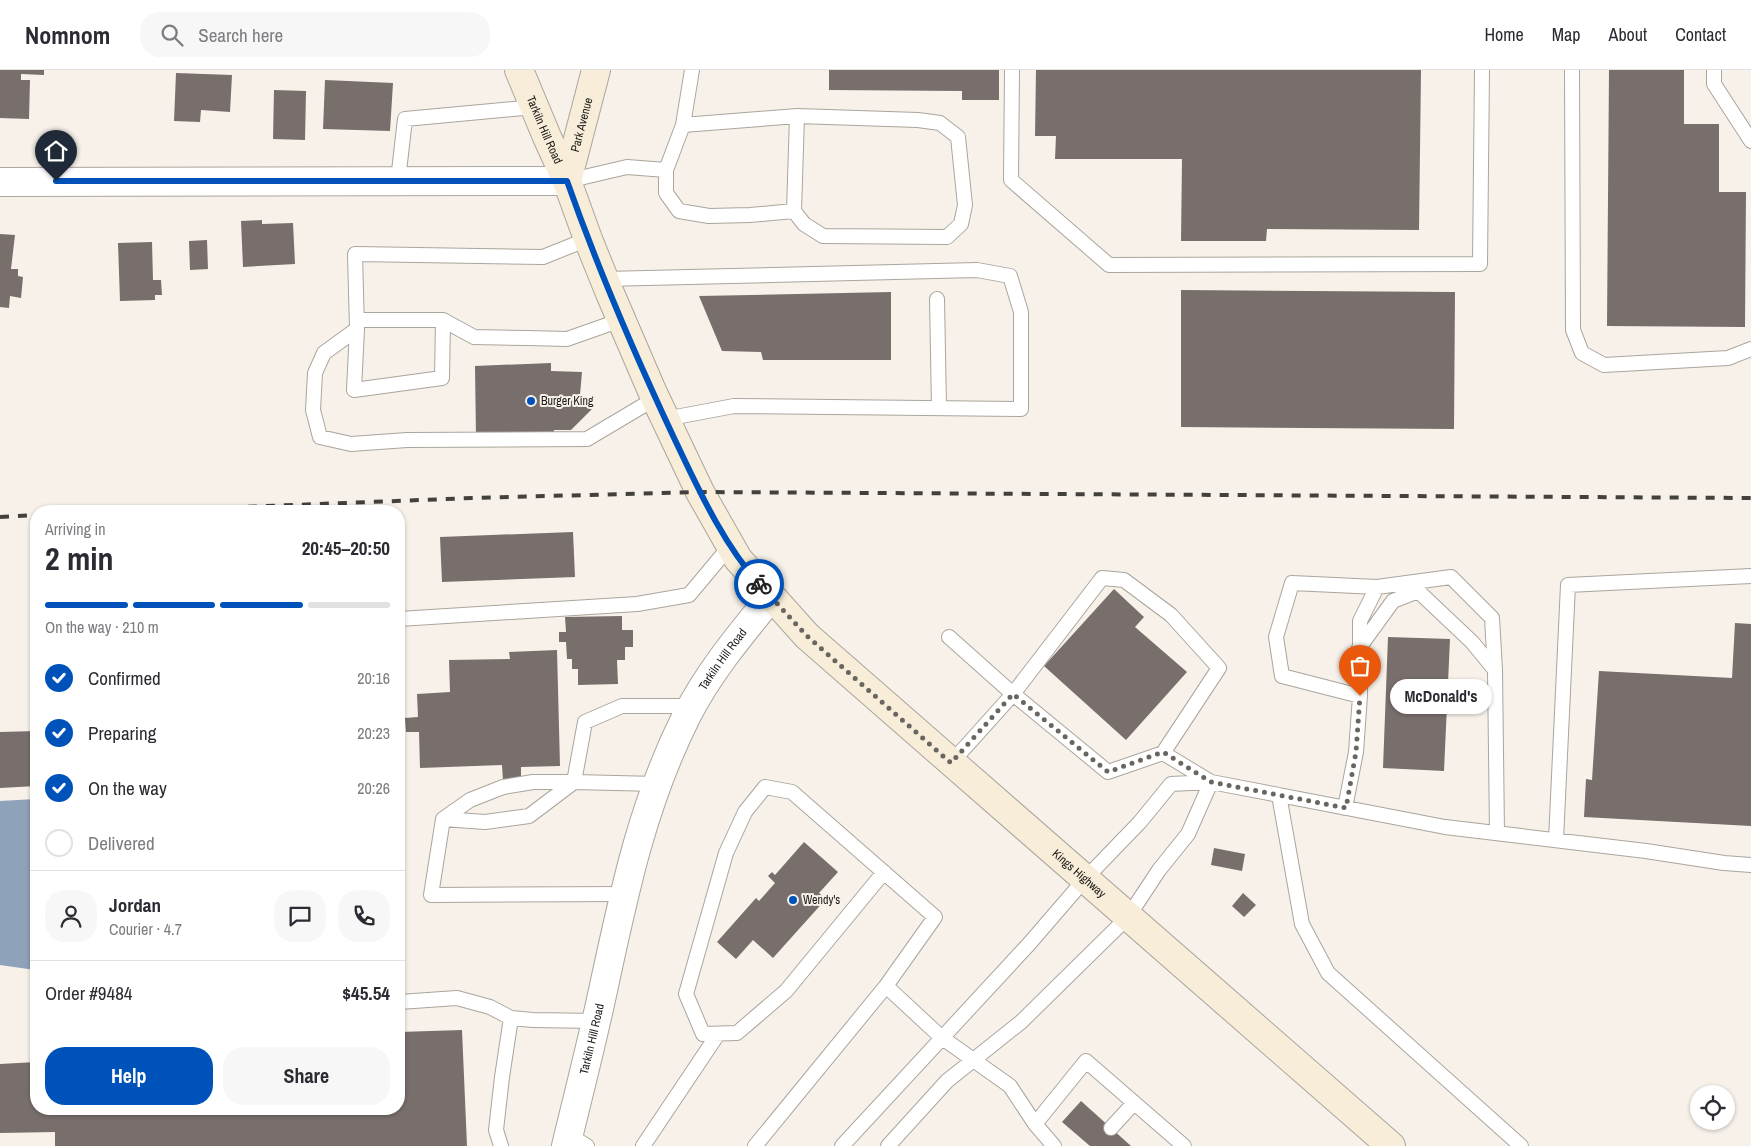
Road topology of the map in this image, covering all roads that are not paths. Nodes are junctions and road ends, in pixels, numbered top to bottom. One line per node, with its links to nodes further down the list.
1 (519, 70): 8 (main road, Tarkiln Hill Road)
2 (596, 70): 14 (main road, Park Avenue)
3 (692, 70): 10 (lane)
4 (1012, 70): 5 (lane)
5 (1482, 70)
6 (1572, 70): 23 (lane)
7 (1714, 70): 11 (lane)
8 (534, 107): 13 (lane); 14 (main road, Tarkiln Hill Road)
9 (797, 116): 10 (lane); 16 (lane); 16 (lane)
10 (683, 125): 12 (lane)
11 (1751, 142)
12 (666, 170): 14 (lane); 16 (lane)
13 (398, 180): 14 (street); 15 (street)
14 (567, 181): 17 (main road, Tarkiln Hill Road)
15 (0, 182)
16 (794, 211)
17 (588, 239): 18 (main road, Tarkiln Hill Road); 22 (lane)
18 (604, 279): 21 (main road, Tarkiln Hill Road); 24 (lane)
19 (937, 299): 24 (lane)
20 (443, 320): 21 (lane); 22 (lane); 22 (lane)
21 (621, 320): 25 (main road, Tarkiln Hill Road)
22 (357, 325): 25 (lane)
23 (1751, 349)
24 (939, 408): 25 (lane)
25 (661, 409): 26 (main road, Tarkiln Hill Road)
26 (730, 546): 29 (main road, Tarkiln Hill Road); 30 (lane)
27 (1751, 576): 46 (lane)
28 (1377, 588): 32 (lane); 33 (lane); 35 (lane)
29 (771, 597): 36 (street, Tarkiln Hill Road); 38 (main road, Kings Highway)
30 (405, 619)
31 (948, 637): 34 (lane)
32 (1359, 648): 33 (lane); 35 (lane)
33 (1495, 670): 45 (lane)
34 (1013, 694): 37 (lane); 37 (lane); 38 (lane)
35 (1360, 696): 43 (lane)
36 (692, 706): 39 (lane); 41 (street, Tarkiln Hill Road)
37 (1163, 752): 40 (lane)
38 (951, 763): 49 (main road, Kings Highway)
39 (574, 782): 41 (lane); 44 (lane); 44 (lane)
40 (1211, 782): 42 (lane); 49 (lane); 51 (lane)
41 (657, 784): 50 (street, Tarkiln Hill Road)
42 (1279, 796): 43 (lane); 71 (lane)
43 (1346, 808): 45 (lane)
44 (443, 820): 50 (lane)
45 (1496, 833): 46 (lane)
46 (1556, 840): 47 (lane)
47 (1751, 865)
48 (884, 872): 52 (lane); 56 (lane); 56 (lane)
49 (1085, 879): 51 (main road, Kings Highway); 57 (lane)
50 (624, 894): 55 (street, Tarkiln Hill Road)
51 (1128, 917): 58 (lane); 70 (main road, Kings Highway)
52 (886, 986): 57 (lane); 65 (lane)
53 (405, 1002): 54 (lane)
54 (511, 1018): 55 (lane); 63 (lane)
55 (596, 1021): 62 (street, Tarkiln Hill Road)
56 (718, 1034): 64 (lane)
57 (942, 1037): 58 (lane); 66 (lane)
58 (973, 1061): 60 (lane); 67 (lane)
59 (1134, 1103): 60 (lane); 61 (lane); 69 (lane)
60 (1036, 1124): 68 (lane)
61 (1111, 1128)
62 (574, 1142)
63 (501, 1146)
64 (643, 1146)
65 (755, 1146)
66 (842, 1146)
67 (888, 1146)
68 (1054, 1146)
69 (1184, 1146)
70 (1391, 1146)
71 (1521, 1146)

